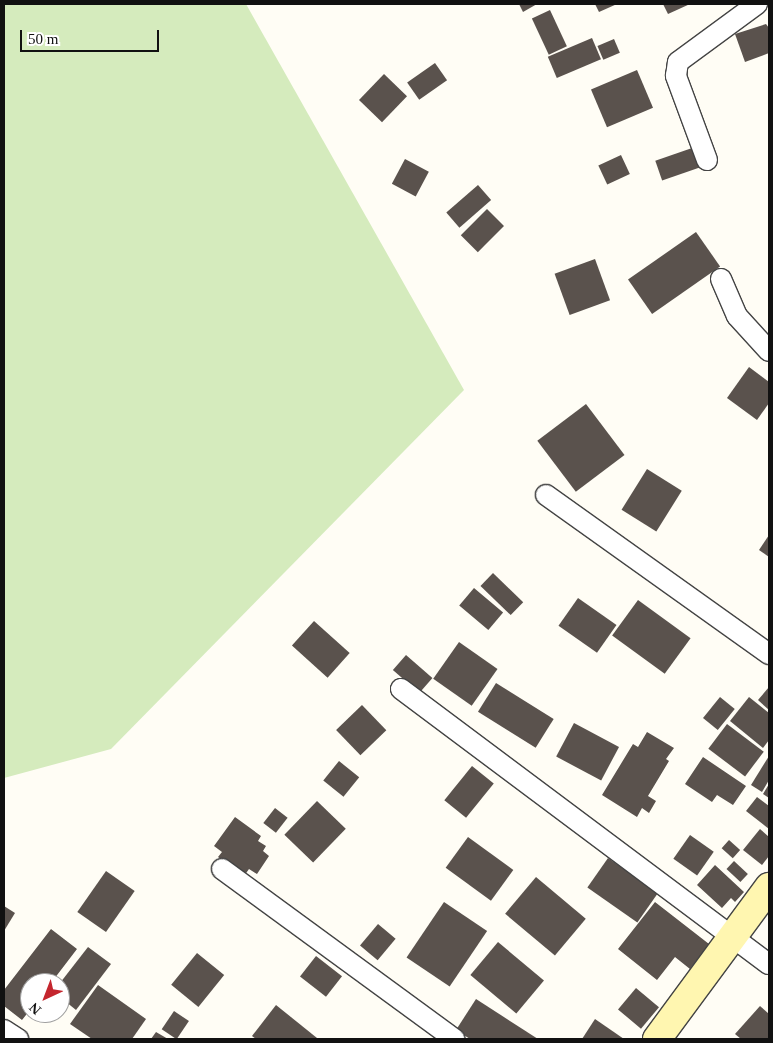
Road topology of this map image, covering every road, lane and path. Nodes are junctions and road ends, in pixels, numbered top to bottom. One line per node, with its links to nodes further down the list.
1 (757, 4): 2 (street)
2 (707, 160)
3 (721, 279): 4 (street)
4 (769, 352)
5 (546, 495): 6 (street)
6 (769, 654)
7 (401, 689): 10 (street)
8 (222, 869): 14 (street)
9 (769, 887): 10 (street)
10 (733, 938): 11 (street); 15 (street)
11 (769, 964)
12 (4, 1030): 13 (street)
13 (18, 1039)
14 (454, 1039)
15 (657, 1039)

